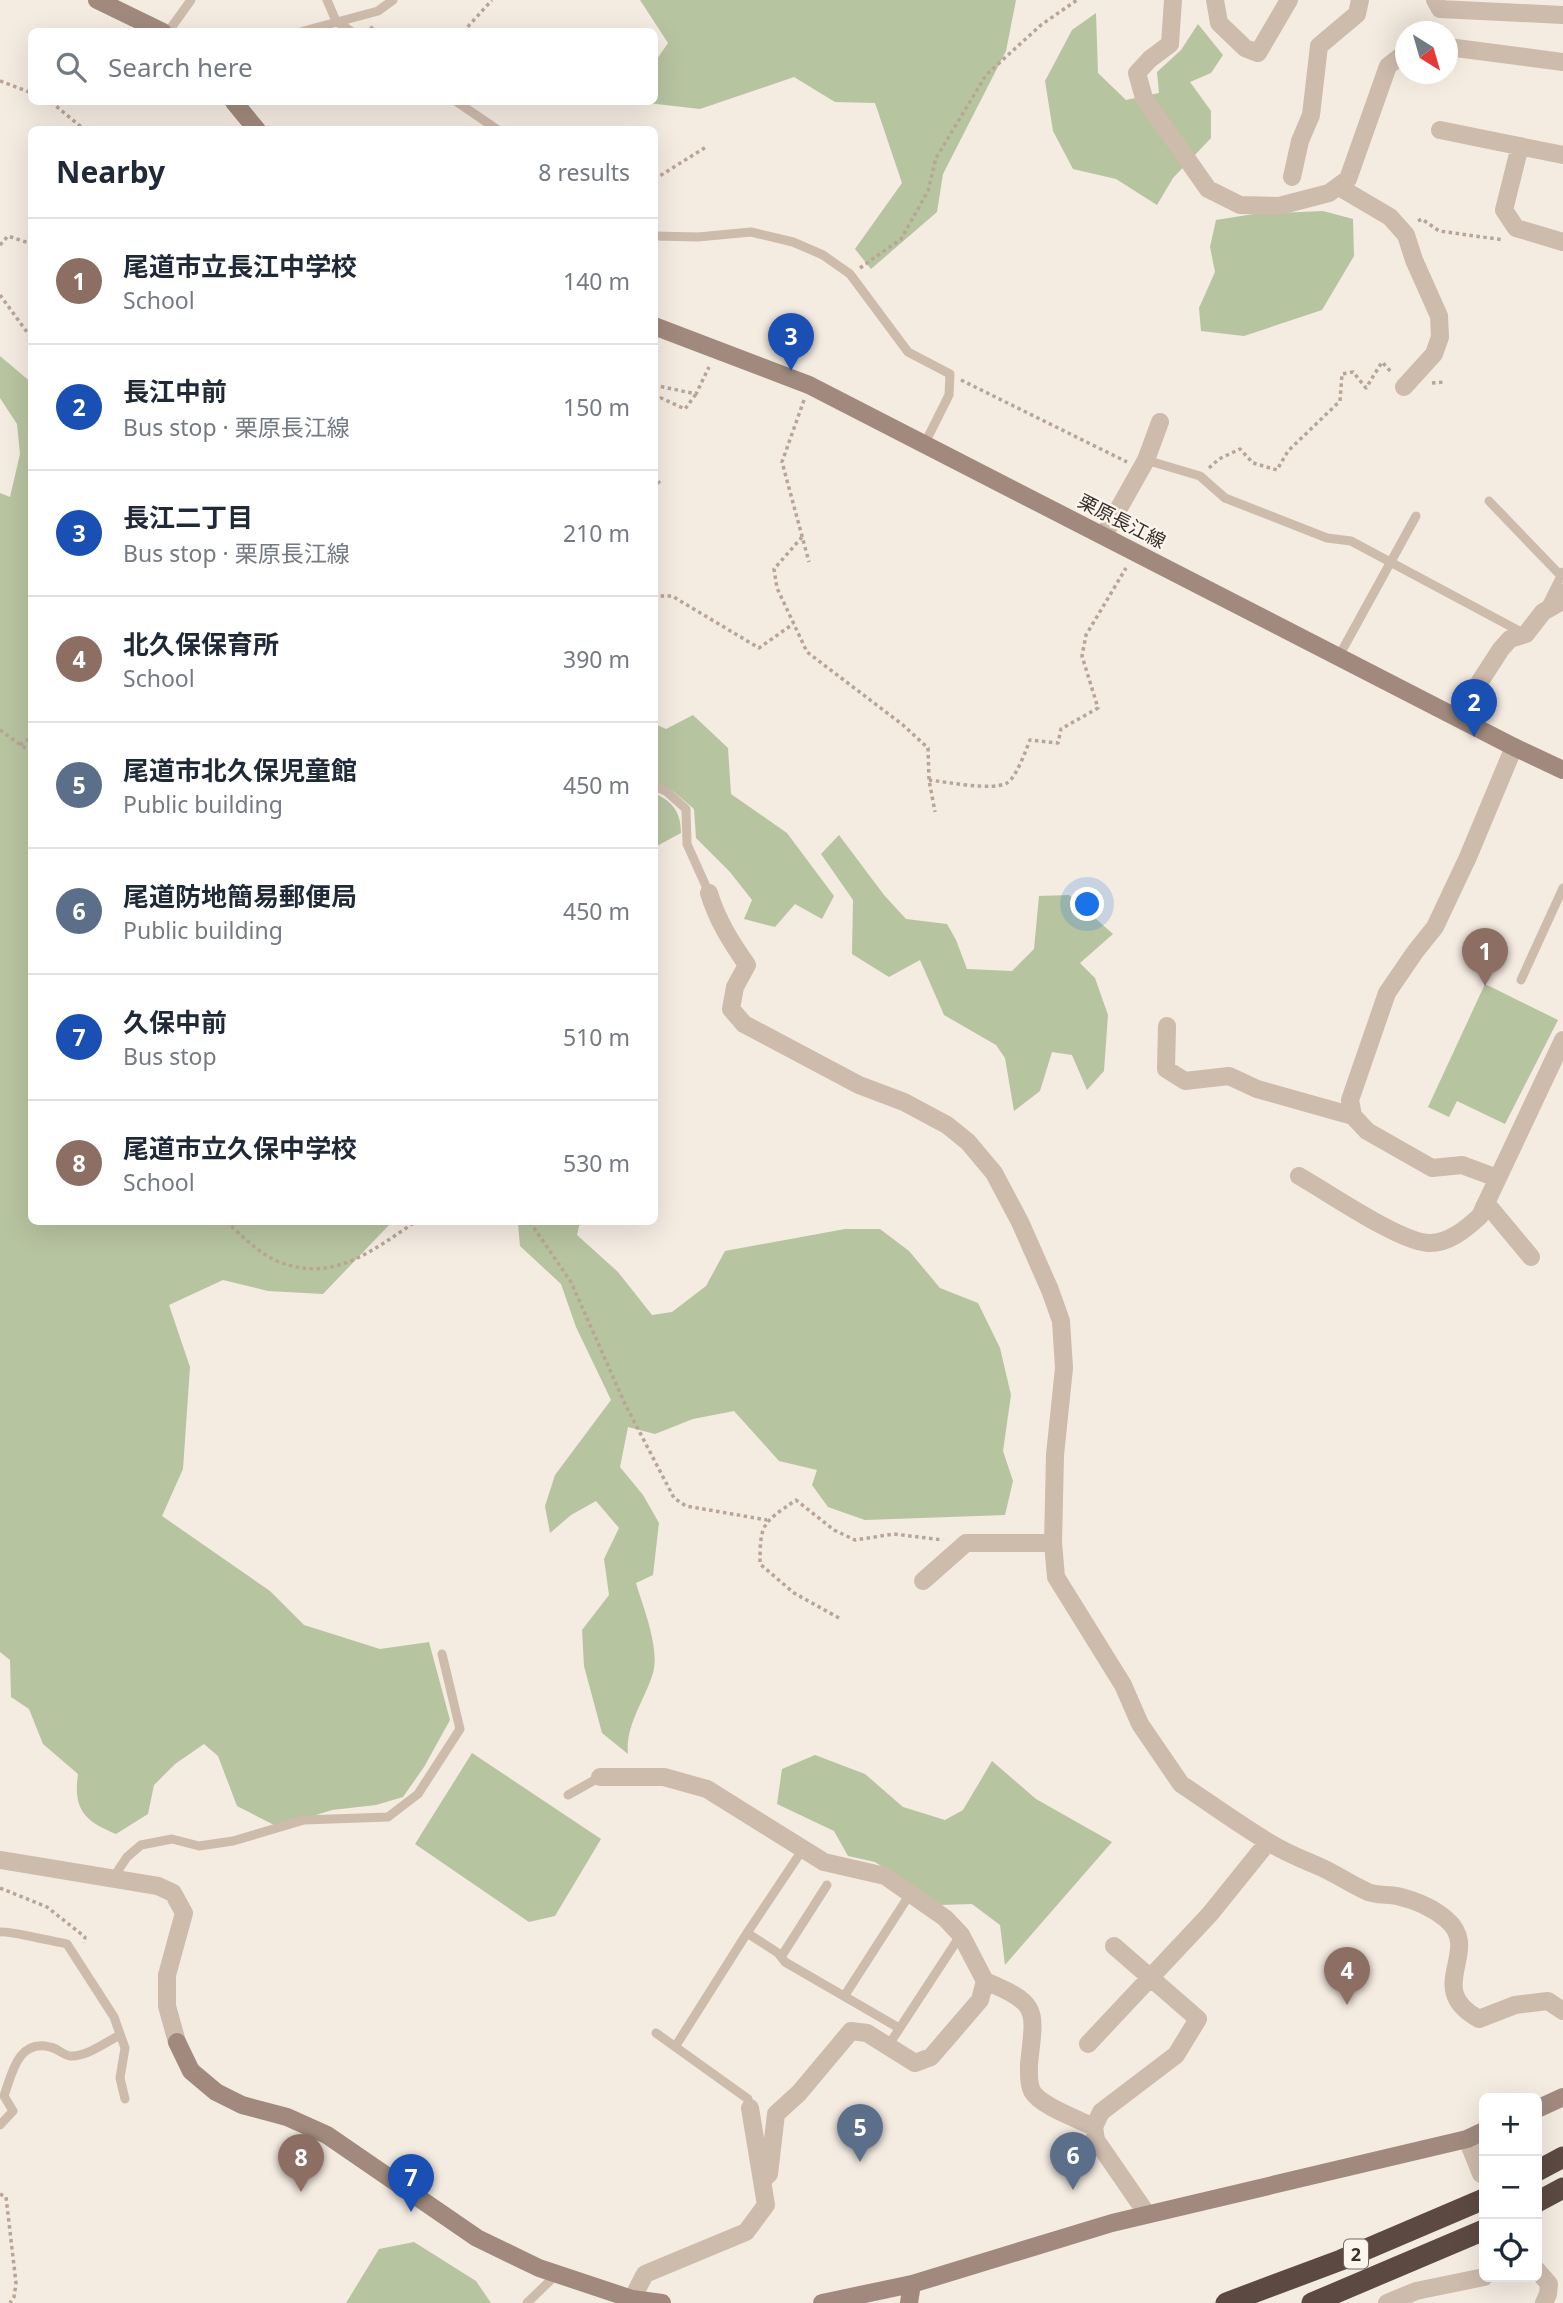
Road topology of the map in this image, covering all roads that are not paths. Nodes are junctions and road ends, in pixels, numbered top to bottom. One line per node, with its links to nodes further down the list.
1 (97, 0): 12 (street)
2 (191, 0): 13 (lane)
3 (327, 0): 11 (lane)
4 (393, 0): 11 (lane)
5 (1173, 0): 27 (street)
6 (1215, 0): 7 (street)
7 (1289, 0)
8 (1360, 0): 26 (street)
9 (1435, 0): 10 (street)
10 (1563, 15)
11 (336, 21): 14 (lane); 15 (lane)
12 (155, 28)
13 (171, 28)
14 (313, 28)
15 (346, 28)
16 (1458, 48): 18 (street)
17 (1395, 60): 27 (street)
18 (1563, 62)
19 (236, 105): 21 (street)
20 (461, 105): 22 (lane)
21 (254, 126)
22 (492, 126)
23 (1440, 130): 24 (street)
24 (1520, 146): 25 (street); 29 (street)
25 (1563, 155)
26 (1292, 177)
27 (1339, 187): 31 (street)
28 (658, 236): 33 (lane)
29 (1563, 242)
30 (658, 327): 33 (street, 栗原長江線)
31 (1404, 387)
32 (1160, 422): 34 (street)
33 (925, 443): 37 (street, 栗原長江線)
34 (1144, 465): 37 (street); 38 (lane)
35 (1489, 501): 39 (lane)
36 (1416, 516): 38 (lane)
37 (1104, 535): 41 (street, 栗原長江線)
38 (1391, 563): 40 (lane); 41 (lane)
39 (1562, 580): 40 (street)
40 (1526, 635): 42 (street)
41 (1339, 656): 42 (street, 栗原長江線)
42 (1457, 717): 43 (street, 栗原長江線)
43 (1514, 747): 44 (street, 栗原長江線); 51 (street)
44 (1563, 770)
45 (658, 788): 47 (lane)
46 (1563, 888): 48 (lane)
47 (709, 893): 56 (street)
48 (1521, 980)
49 (1167, 1026): 51 (street)
50 (1563, 1040): 53 (street)
51 (1353, 1116): 53 (street)
52 (1299, 1176): 54 (street)
53 (1497, 1178): 54 (street)
54 (1484, 1207): 55 (street)
55 (1531, 1257)
56 (1053, 1543): 57 (street); 61 (street)
57 (923, 1581)
58 (442, 1654): 64 (lane)
59 (600, 1777): 60 (lane); 62 (street)
60 (568, 1795)
61 (1268, 1842): 72 (street); 75 (street)
62 (803, 1849): 66 (street); 68 (lane)
63 (0, 1860): 64 (street)
64 (113, 1878): 99 (street)
65 (827, 1885): 71 (lane)
66 (910, 1894): 69 (street); 74 (lane)
67 (0, 1932): 78 (lane)
68 (747, 1933): 71 (lane); 81 (lane)
69 (961, 1934): 73 (street); 76 (lane)
70 (1114, 1946): 72 (street)
71 (781, 1957): 74 (lane)
72 (1151, 1978): 79 (street); 87 (street)
73 (985, 1981): 80 (street); 87 (street)
74 (845, 1995): 76 (lane)
75 (1563, 2011)
76 (899, 2028): 80 (lane)
77 (656, 2033): 81 (lane)
78 (120, 2035): 83 (lane); 86 (lane)
79 (1088, 2044)
80 (888, 2046): 93 (street)
81 (675, 2047): 85 (lane)
82 (1563, 2097): 84 (street)
83 (125, 2099)
84 (1542, 2107)
85 (750, 2108): 93 (street)
86 (0, 2125)
87 (1094, 2127): 97 (street)
88 (1479, 2133): 89 (street)
89 (1467, 2139): 92 (street); 97 (street)
90 (1563, 2157): 91 (highway)
91 (1542, 2168)
92 (1479, 2171)
93 (763, 2180): 103 (street)
94 (1563, 2188): 95 (highway)
95 (1542, 2199)
96 (1479, 2201): 108 (highway, 2)
97 (1147, 2214): 102 (street)
98 (1479, 2232): 109 (highway, 2)
99 (557, 2274): 103 (street); 104 (lane)
100 (1479, 2278): 110 (street)
101 (1549, 2278): 111 (street)
102 (912, 2284): 106 (street); 107 (street)
103 (631, 2301): 105 (street)
104 (527, 2303)
105 (662, 2303)
106 (822, 2303)
107 (909, 2303)
108 (1226, 2303)
109 (1312, 2303)
110 (1387, 2303)
111 (1544, 2303)

